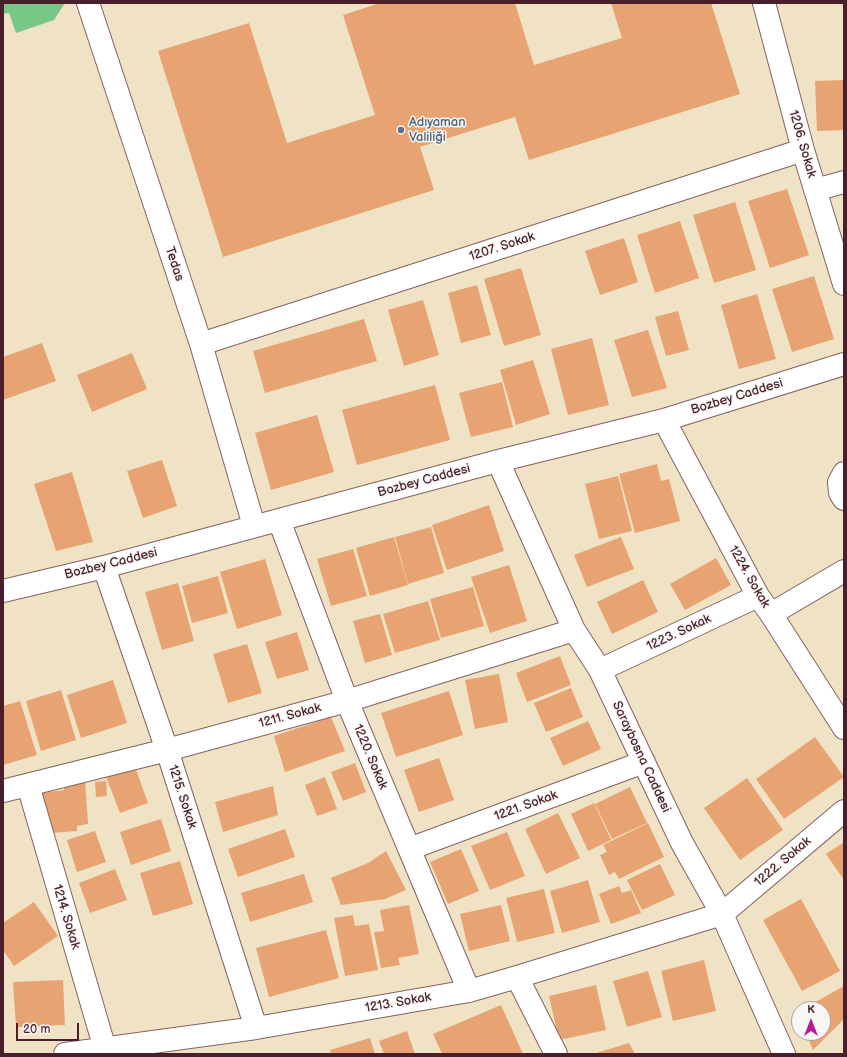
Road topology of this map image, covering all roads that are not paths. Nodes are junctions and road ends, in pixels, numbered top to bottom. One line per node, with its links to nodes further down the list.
1 (88, 3): 7 (street, Tedas)
2 (764, 3): 3 (street, 1206. Sokak)
3 (803, 150): 5 (street, 1206. Sokak); 7 (street, 1207. Sokak)
4 (844, 182): 5 (street)
5 (815, 190): 6 (street, 1206. Sokak)
6 (844, 284)
7 (201, 344): 14 (street, Tedas)
8 (844, 364): 9 (street, Bozbey Caddesi)
9 (664, 420): 10 (street, Bozbey Caddesi); 18 (street, 1224. Sokak)
10 (498, 461): 13 (street, Bozbey Caddesi); 20 (street, Saraybosna Caddesi)
11 (844, 473): 12 (street)
12 (844, 499)
13 (278, 520): 14 (street, Bozbey Caddesi); 22 (street, 1220. Sokak)
14 (254, 526): 15 (street, Bozbey Caddesi)
15 (104, 567): 17 (street, Bozbey Caddesi); 24 (street, 1215. Sokak)
16 (844, 571): 19 (street)
17 (3, 591)
18 (758, 596): 19 (street, 1224. Sokak); 21 (street, 1223. Sokak)
19 (771, 614): 23 (street, 1224. Sokak)
20 (574, 630): 21 (street, Saraybosna Caddesi); 22 (street, 1211. Sokak)
21 (600, 670): 25 (street, Saraybosna Caddesi)
22 (347, 701): 24 (street, 1211. Sokak); 29 (street, 1220. Sokak)
23 (844, 728)
24 (167, 750): 26 (street, 1211. Sokak); 33 (street, 1215. Sokak)
25 (644, 762): 29 (street, 1221. Sokak); 30 (street, Saraybosna Caddesi)
26 (28, 785): 27 (street, 1211. Sokak); 34 (street, 1214. Sokak)
27 (3, 791)
28 (844, 811): 30 (street, 1222. Sokak)
29 (409, 849): 32 (street, 1220. Sokak)
30 (722, 914): 31 (street, 1213. Sokak); 37 (street, Saraybosna Caddesi)
31 (517, 978): 32 (street, 1213. Sokak); 36 (street)
32 (469, 991): 33 (street, 1213. Sokak)
33 (256, 1028): 34 (street, 1213. Sokak)
34 (105, 1049): 35 (street, 1213. Sokak)
35 (65, 1054)
36 (556, 1054)
37 (784, 1054)

